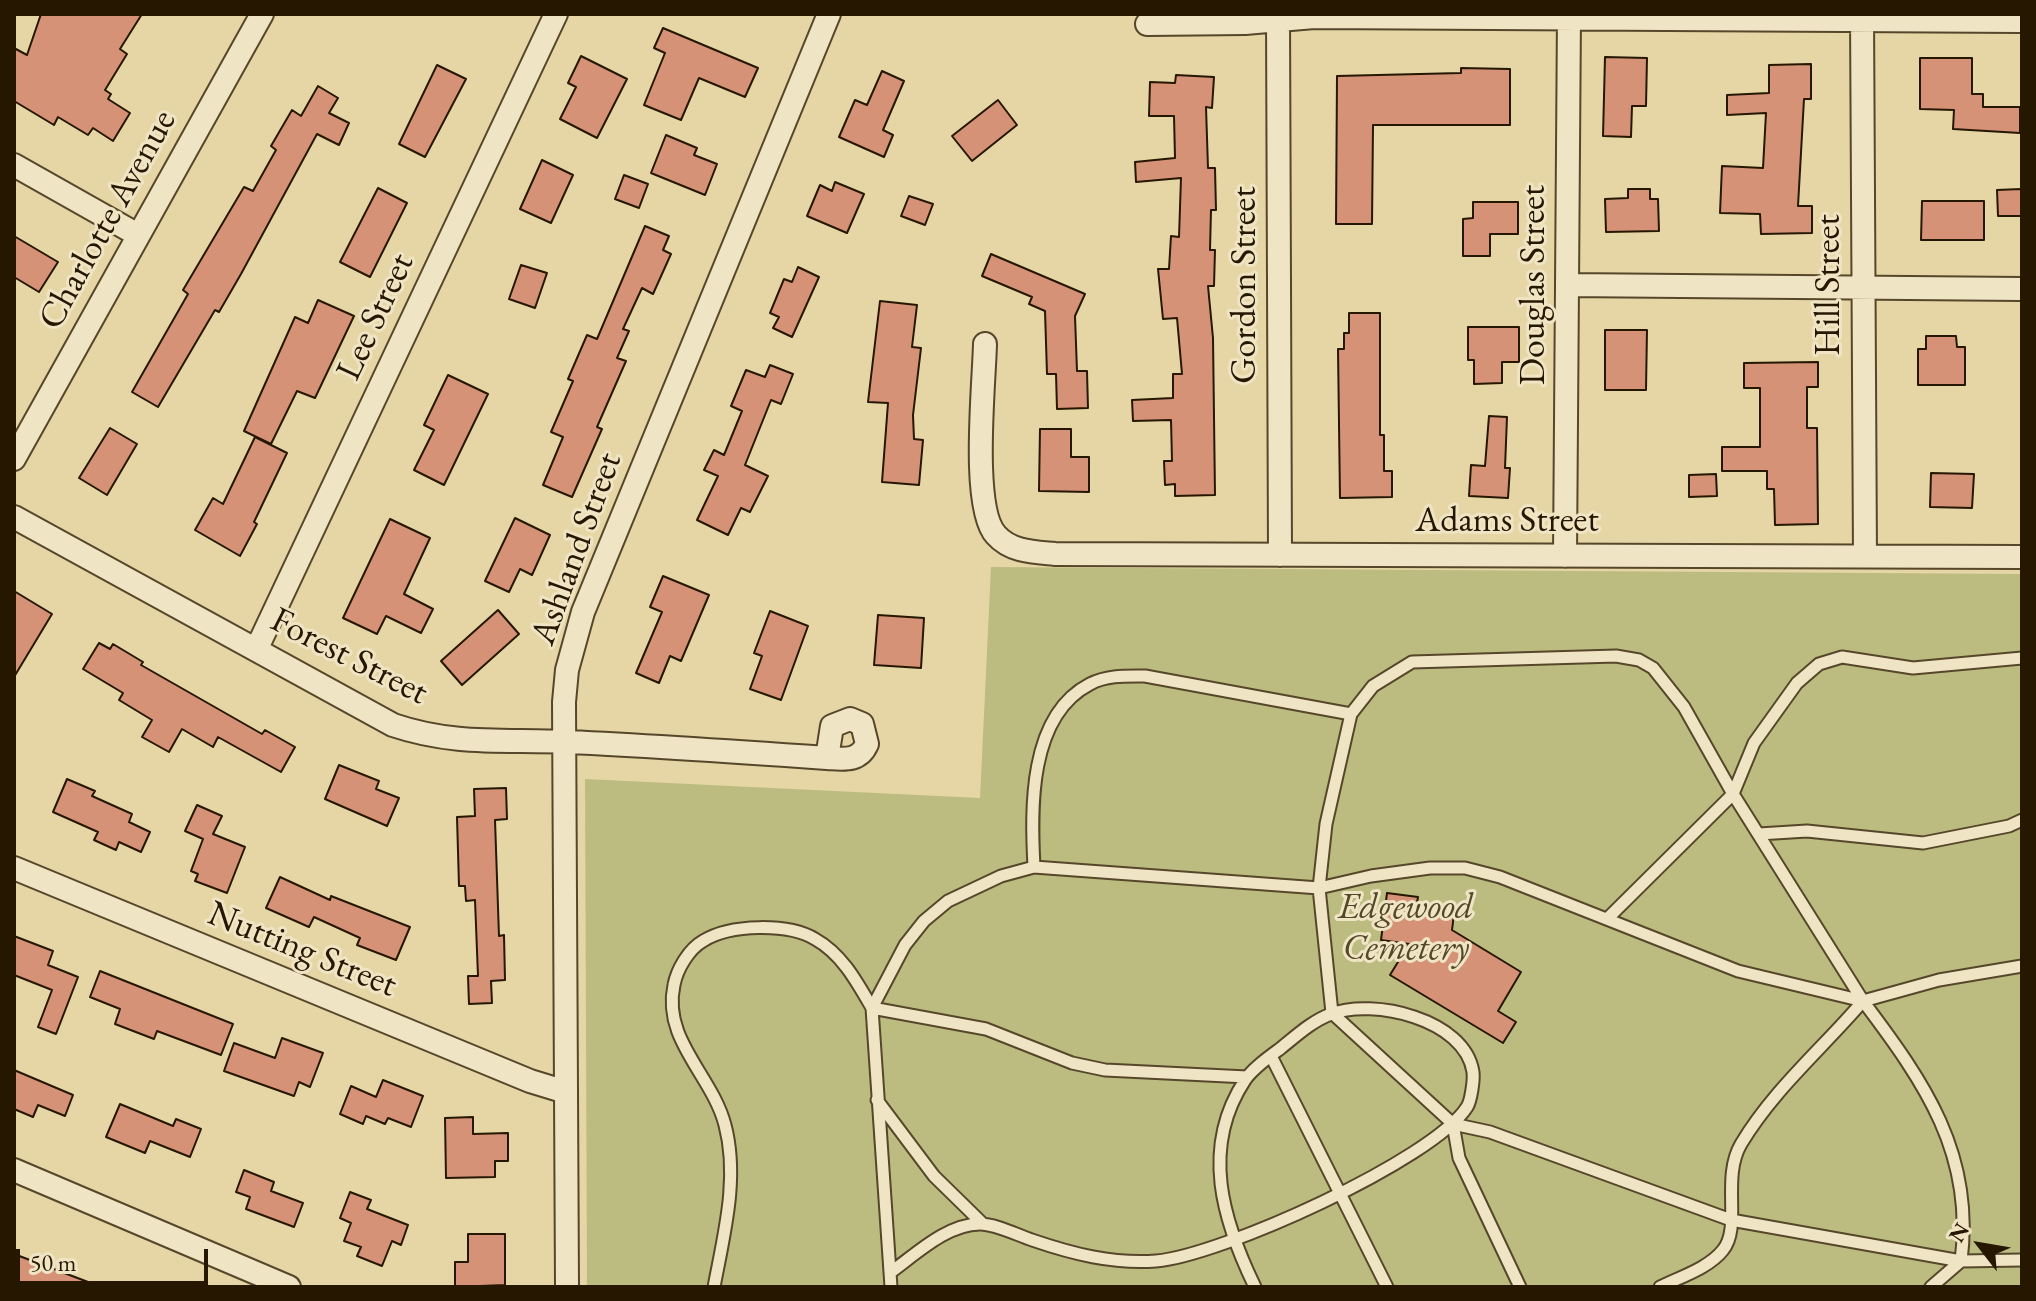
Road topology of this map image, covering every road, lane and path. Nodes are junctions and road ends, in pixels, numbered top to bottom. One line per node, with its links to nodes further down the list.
1 (262, 14): 10 (street, Charlotte Avenue)
2 (556, 14): 21 (street, Lee Street)
3 (829, 14): 24 (street, Ashland Street)
4 (1569, 16): 5 (street); 6 (street); 11 (street, Douglas Street)
5 (1862, 16): 7 (street); 13 (street, Hill Street)
6 (1278, 17): 8 (street); 17 (street, Gordon Street)
7 (2022, 21)
8 (1147, 24)
9 (14, 165): 10 (street)
10 (138, 235): 15 (street, Charlotte Avenue)
11 (1568, 285): 13 (street); 18 (street, Douglas Street)
12 (2022, 289): 13 (street)
13 (1863, 290): 19 (street, Hill Street)
14 (985, 344): 17 (street, Adams Street)
15 (14, 459)
16 (14, 517): 21 (street, Forest Street)
17 (1280, 555): 18 (street, Adams Street)
18 (1565, 556): 19 (street, Adams Street)
19 (1865, 556): 20 (street, Adams Street)
20 (2022, 557)
21 (257, 648): 24 (street, Forest Street)
22 (2022, 658): 26 (lane)
23 (1351, 714): 26 (lane); 29 (lane); 31 (lane)
24 (565, 741): 25 (street, Forest Street); 39 (street, Ashland Street)
25 (827, 758)
26 (1733, 794): 28 (lane); 32 (lane)
27 (2022, 820): 28 (lane)
28 (1759, 834): 34 (lane)
29 (1034, 867): 31 (lane); 35 (lane)
30 (14, 868): 39 (street, Nutting Street)
31 (1319, 888): 32 (lane); 36 (lane)
32 (1607, 919): 34 (lane)
33 (2022, 966): 34 (lane)
34 (1863, 1001): 44 (lane); 48 (lane)
35 (872, 1008): 38 (lane); 40 (lane); 52 (lane)
36 (1332, 1013): 37 (lane); 41 (lane); 41 (lane)
37 (1271, 1056): 38 (lane); 43 (lane)
38 (1247, 1077): 46 (lane)
39 (566, 1092): 51 (street, Ashland Street)
40 (876, 1100): 45 (lane); 49 (lane)
41 (1453, 1124): 43 (lane); 44 (lane); 56 (lane)
42 (14, 1170): 50 (street)
43 (1339, 1191): 46 (lane); 55 (lane)
44 (1731, 1220): 48 (lane); 57 (lane)
45 (982, 1223): 46 (lane); 49 (lane)
46 (1232, 1240): 54 (lane)
47 (2022, 1260): 48 (lane)
48 (1961, 1261): 58 (lane)
49 (891, 1272): 53 (lane)
50 (289, 1287)
51 (567, 1287)
52 (714, 1287)
53 (891, 1287)
54 (1255, 1287)
55 (1387, 1287)
56 (1520, 1287)
57 (1660, 1287)
58 (1931, 1287)

